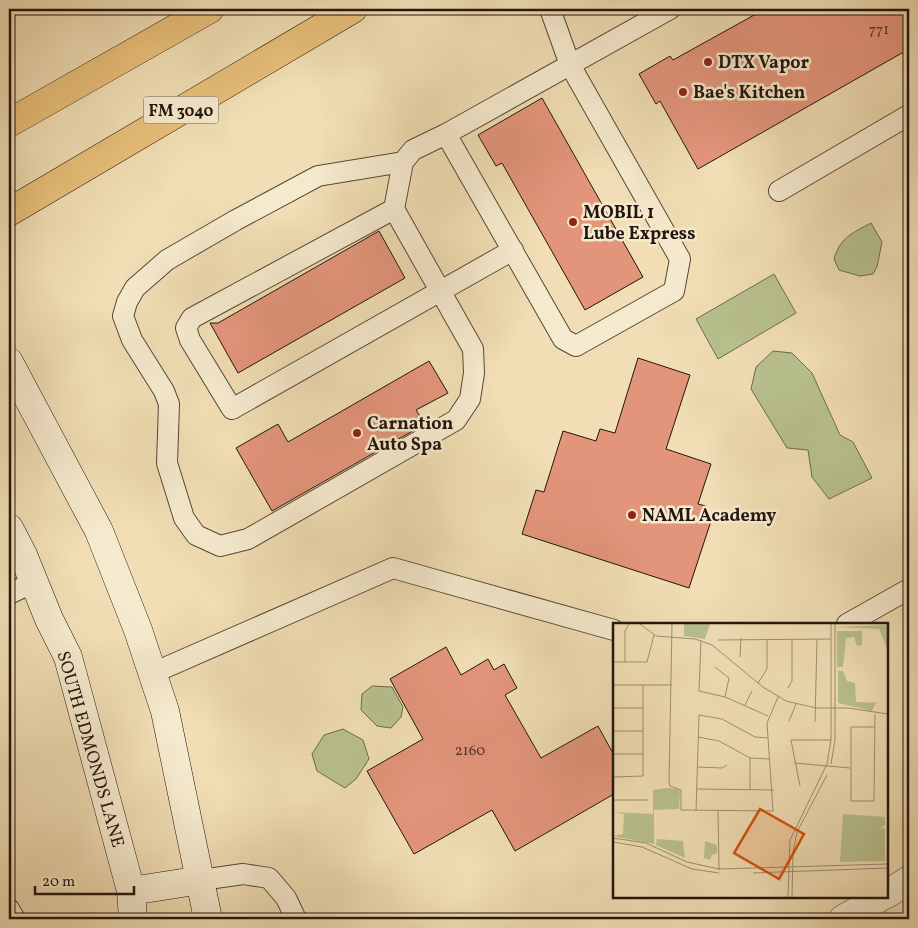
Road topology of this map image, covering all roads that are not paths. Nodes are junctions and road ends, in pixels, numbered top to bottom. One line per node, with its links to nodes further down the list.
1 (210, 9): 7 (main road)
2 (354, 9): 12 (main road, FM 3040)
3 (550, 9): 5 (lane)
4 (670, 9): 5 (lane)
5 (570, 65): 8 (lane); 13 (lane)
6 (909, 115): 10 (lane)
7 (9, 123)
8 (446, 134): 9 (lane); 13 (lane)
9 (403, 162): 11 (lane); 14 (lane)
10 (779, 190)
11 (394, 209): 14 (lane); 14 (lane)
12 (9, 212)
13 (513, 250): 14 (lane)
14 (440, 291)
15 (9, 362): 22 (main road)
16 (9, 528): 17 (main road, SOUTH EDMONDS LANE)
17 (34, 582): 19 (lane); 25 (main road, SOUTH EDMONDS LANE)
18 (909, 589): 20 (lane)
19 (9, 594)
20 (849, 623)
21 (613, 630): 22 (lane)
22 (153, 673): 23 (main road)
23 (201, 880): 25 (main road); 31 (main road); 32 (lane)
24 (909, 880): 26 (main road)
25 (131, 891): 30 (main road, SOUTH EDMONDS LANE)
26 (888, 893)
27 (879, 898): 33 (main road)
28 (9, 909): 29 (lane)
29 (15, 919)
30 (133, 919)
31 (208, 919)
32 (296, 919)
33 (843, 919)

